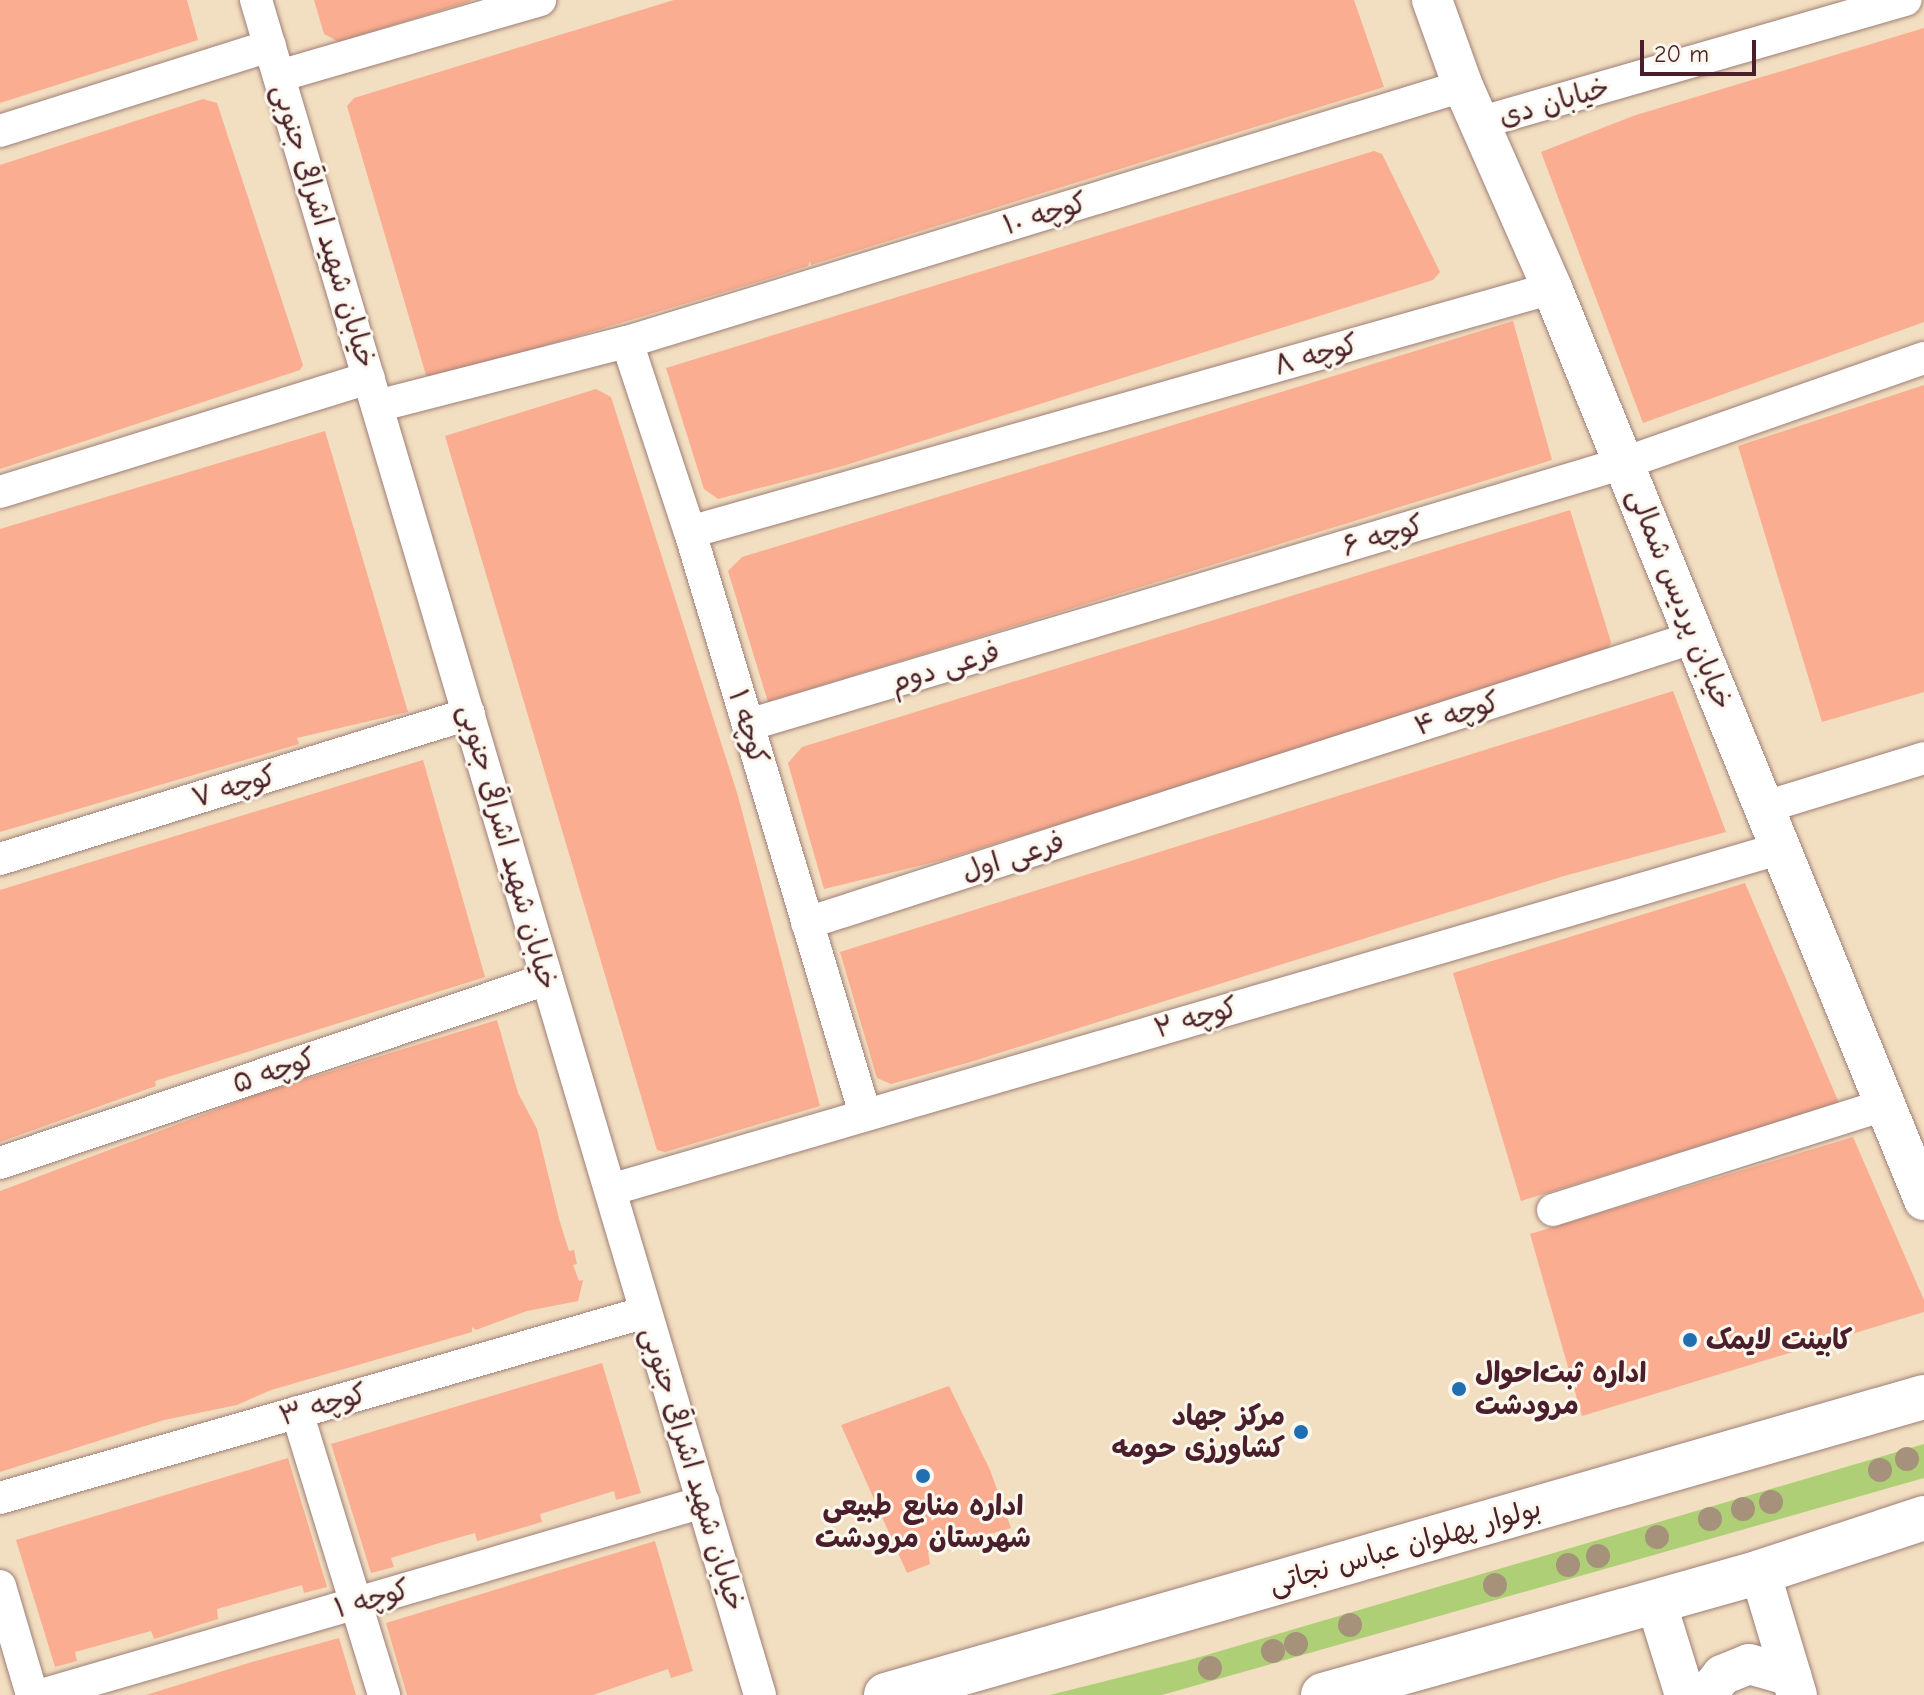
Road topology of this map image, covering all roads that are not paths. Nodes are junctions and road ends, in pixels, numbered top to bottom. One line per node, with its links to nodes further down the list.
1 (256, 0): 5 (street, خیابان شهید اشراقی جنوبی)
2 (540, 0): 6 (street)
3 (1432, 0): 7 (street, خیابان پردیس شمالی)
4 (1906, 0): 8 (street, خیابان دی)
5 (270, 46): 6 (street, خیابان شهید اشراقی جنوبی); 9 (street)
6 (279, 76): 13 (street, خیابان شهید اشراقی جنوبی)
7 (1463, 86): 8 (street, خیابان پردیس شمالی); 11 (street, کوچه ۱۰)
8 (1479, 123): 10 (street, خیابان پردیس شمالی)
9 (0, 131)
10 (1552, 288): 14 (street, خیابان پردیس شمالی); 16 (street, کوچه ۸)
11 (627, 342): 13 (street); 16 (street, کوچه ۱)
12 (1924, 358): 14 (street, کوچه ۶)
13 (373, 392): 15 (street); 19 (street, خیابان شهید اشراقی جنوبی)
14 (1624, 463): 17 (street, کوچه ۶); 18 (street, خیابان پردیس شمالی)
15 (0, 492)
16 (690, 532): 20 (street, کوچه ۱)
17 (1142, 608): 20 (street, فرعی دوم)
18 (1695, 637): 22 (street, کوچه ۴); 23 (street, خیابان پردیس شمالی)
19 (469, 714): 25 (street, کوچه ۷); 27 (street, خیابان شهید اشراقی جنوبی)
20 (748, 725): 26 (street, کوچه ۱)
21 (1924, 758): 23 (street)
22 (1218, 791): 26 (street, فرعی اول)
23 (1765, 807): 24 (street, خیابان پردیس شمالی)
24 (1782, 848): 28 (street, خیابان پردیس شمالی); 29 (street, کوچه ۲)
25 (0, 859)
26 (807, 923): 29 (street, کوچه ۱)
27 (547, 979): 30 (street, کوچه ۵); 31 (street, خیابان شهید اشراقی جنوبی)
28 (1884, 1105): 32 (street, خیابان پردیس شمالی); 33 (street)
29 (865, 1114): 31 (street, کوچه ۲)
30 (0, 1163)
31 (610, 1190): 34 (street, خیابان شهید اشراقی جنوبی)
32 (1924, 1200)
33 (1553, 1210)
34 (646, 1312): 36 (street, کوچه ۳); 38 (street, خیابان شهید اشراقی جنوبی)
35 (1924, 1397): 49 (main road, بولوار پهلوان عباس نجاتی)
36 (297, 1412): 37 (street, کوچه ۳); 43 (street)
37 (0, 1498)
38 (703, 1502): 43 (street, کوچه ۱); 48 (street, خیابان شهید اشراقی جنوبی)
39 (1924, 1518): 40 (main road)
40 (1760, 1572): 42 (main road); 44 (street)
41 (0, 1586): 45 (street)
42 (1656, 1602): 50 (main road); 51 (street)
43 (356, 1604): 46 (street, کوچه ۱); 47 (street)
44 (1794, 1686): 52 (street)
45 (32, 1695)
46 (41, 1695)
47 (384, 1695)
48 (760, 1695)
49 (886, 1695)
50 (1323, 1695)
51 (1685, 1695)
52 (1706, 1695)

